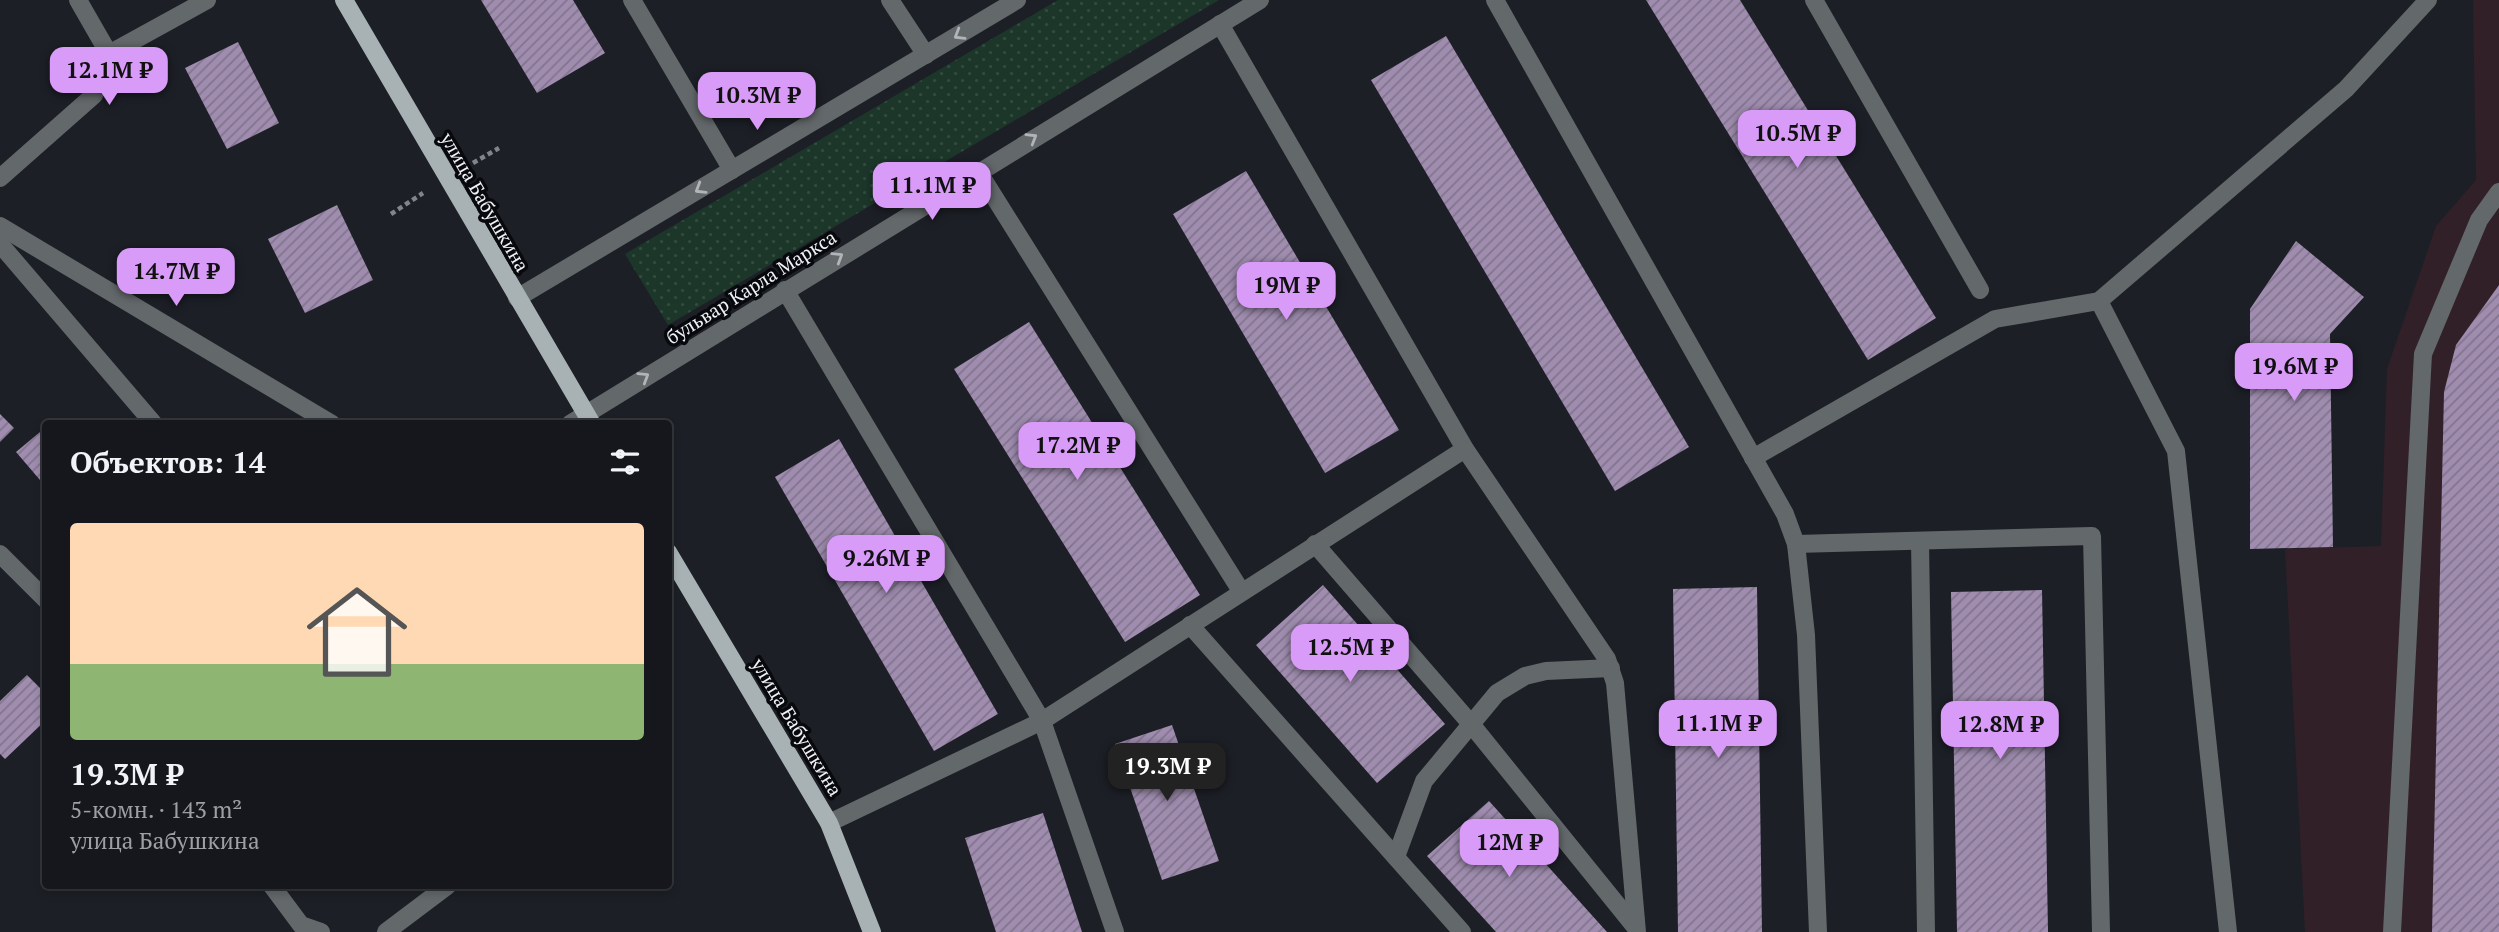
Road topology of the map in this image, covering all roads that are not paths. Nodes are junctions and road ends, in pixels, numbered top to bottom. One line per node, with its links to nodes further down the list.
1 (78, 0): 12 (street)
2 (207, 0): 12 (street)
3 (344, 0): 22 (main road, улица Бабушкина)
4 (632, 0): 14 (street)
5 (890, 0): 13 (street)
6 (1017, 0): 13 (street, one-way to 13)
7 (1260, 0): 11 (street, бульвар Карла Маркса)
8 (1495, 0): 28 (street)
9 (1814, 0): 21 (street)
10 (2428, 0): 23 (street)
11 (1220, 24): 15 (street, бульвар Карла Маркса, one-way to 11); 27 (street)
12 (109, 54): 16 (street)
13 (926, 55): 14 (street)
14 (732, 170): 22 (street, one-way to 22)
15 (978, 171): 20 (street, бульвар Карла Маркса, one-way to 15); 34 (street)
16 (0, 178)
17 (2499, 192): 54 (street)
18 (0, 226): 26 (street)
19 (0, 244): 25 (street)
20 (785, 290): 24 (street, бульвар Карла Маркса, one-way to 20); 38 (street)
21 (1980, 290)
22 (517, 298): 24 (main road, улица Бабушкина)
23 (2099, 301): 28 (street); 53 (street)
24 (589, 418)
25 (151, 420)
26 (325, 420)
27 (1465, 449): 30 (street); 37 (street)
28 (1753, 458): 31 (street)
29 (1920, 541): 31 (street); 51 (street); 52 (street)
30 (1315, 544): 34 (street); 39 (street)
31 (1796, 544): 50 (street)
32 (0, 554): 35 (street)
33 (672, 559): 40 (main road, улица Бабушкина)
34 (1241, 591): 36 (street)
35 (42, 596)
36 (1190, 625): 38 (street); 41 (street)
37 (1611, 668): 39 (street); 44 (street)
38 (1042, 721): 40 (street); 48 (street)
39 (1471, 724): 41 (street); 44 (street)
40 (829, 823): 47 (main road, улица Бабушкина)
41 (1396, 858): 49 (street)
42 (274, 889): 45 (street)
43 (443, 889): 46 (street)
44 (1637, 930)
45 (321, 932)
46 (386, 932)
47 (872, 932)
48 (1115, 932)
49 (1462, 932)
50 (1818, 932)
51 (1926, 932)
52 (2101, 932)
53 (2228, 932)
54 (2392, 932)

